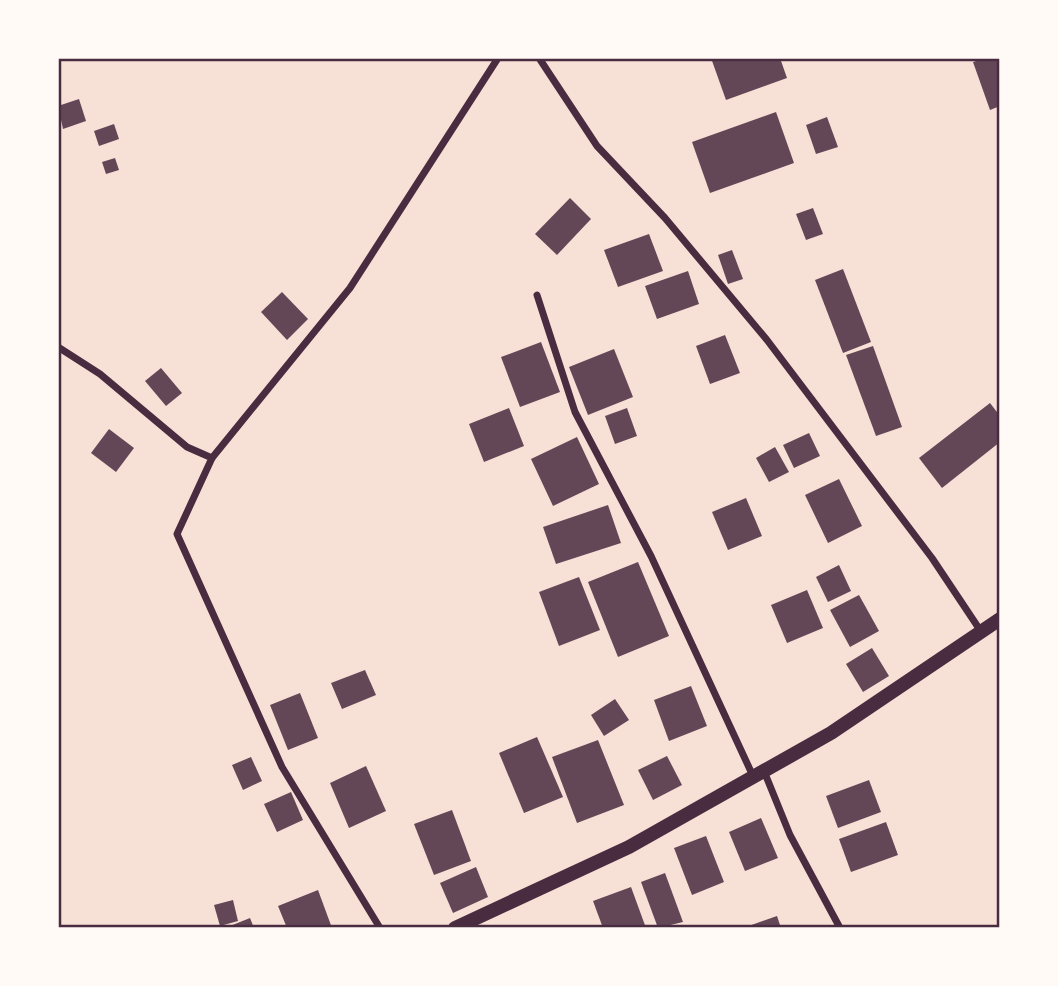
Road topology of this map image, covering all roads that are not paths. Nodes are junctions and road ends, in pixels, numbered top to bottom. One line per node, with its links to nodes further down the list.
1 (498, 58): 5 (street)
2 (539, 58): 7 (street)
3 (537, 295): 8 (street)
4 (58, 347): 5 (street)
5 (212, 458): 9 (street)
6 (1000, 619): 7 (main road)
7 (982, 633): 8 (main road)
8 (759, 774): 10 (main road); 11 (street)
9 (380, 928)
10 (455, 928)
11 (840, 928)

